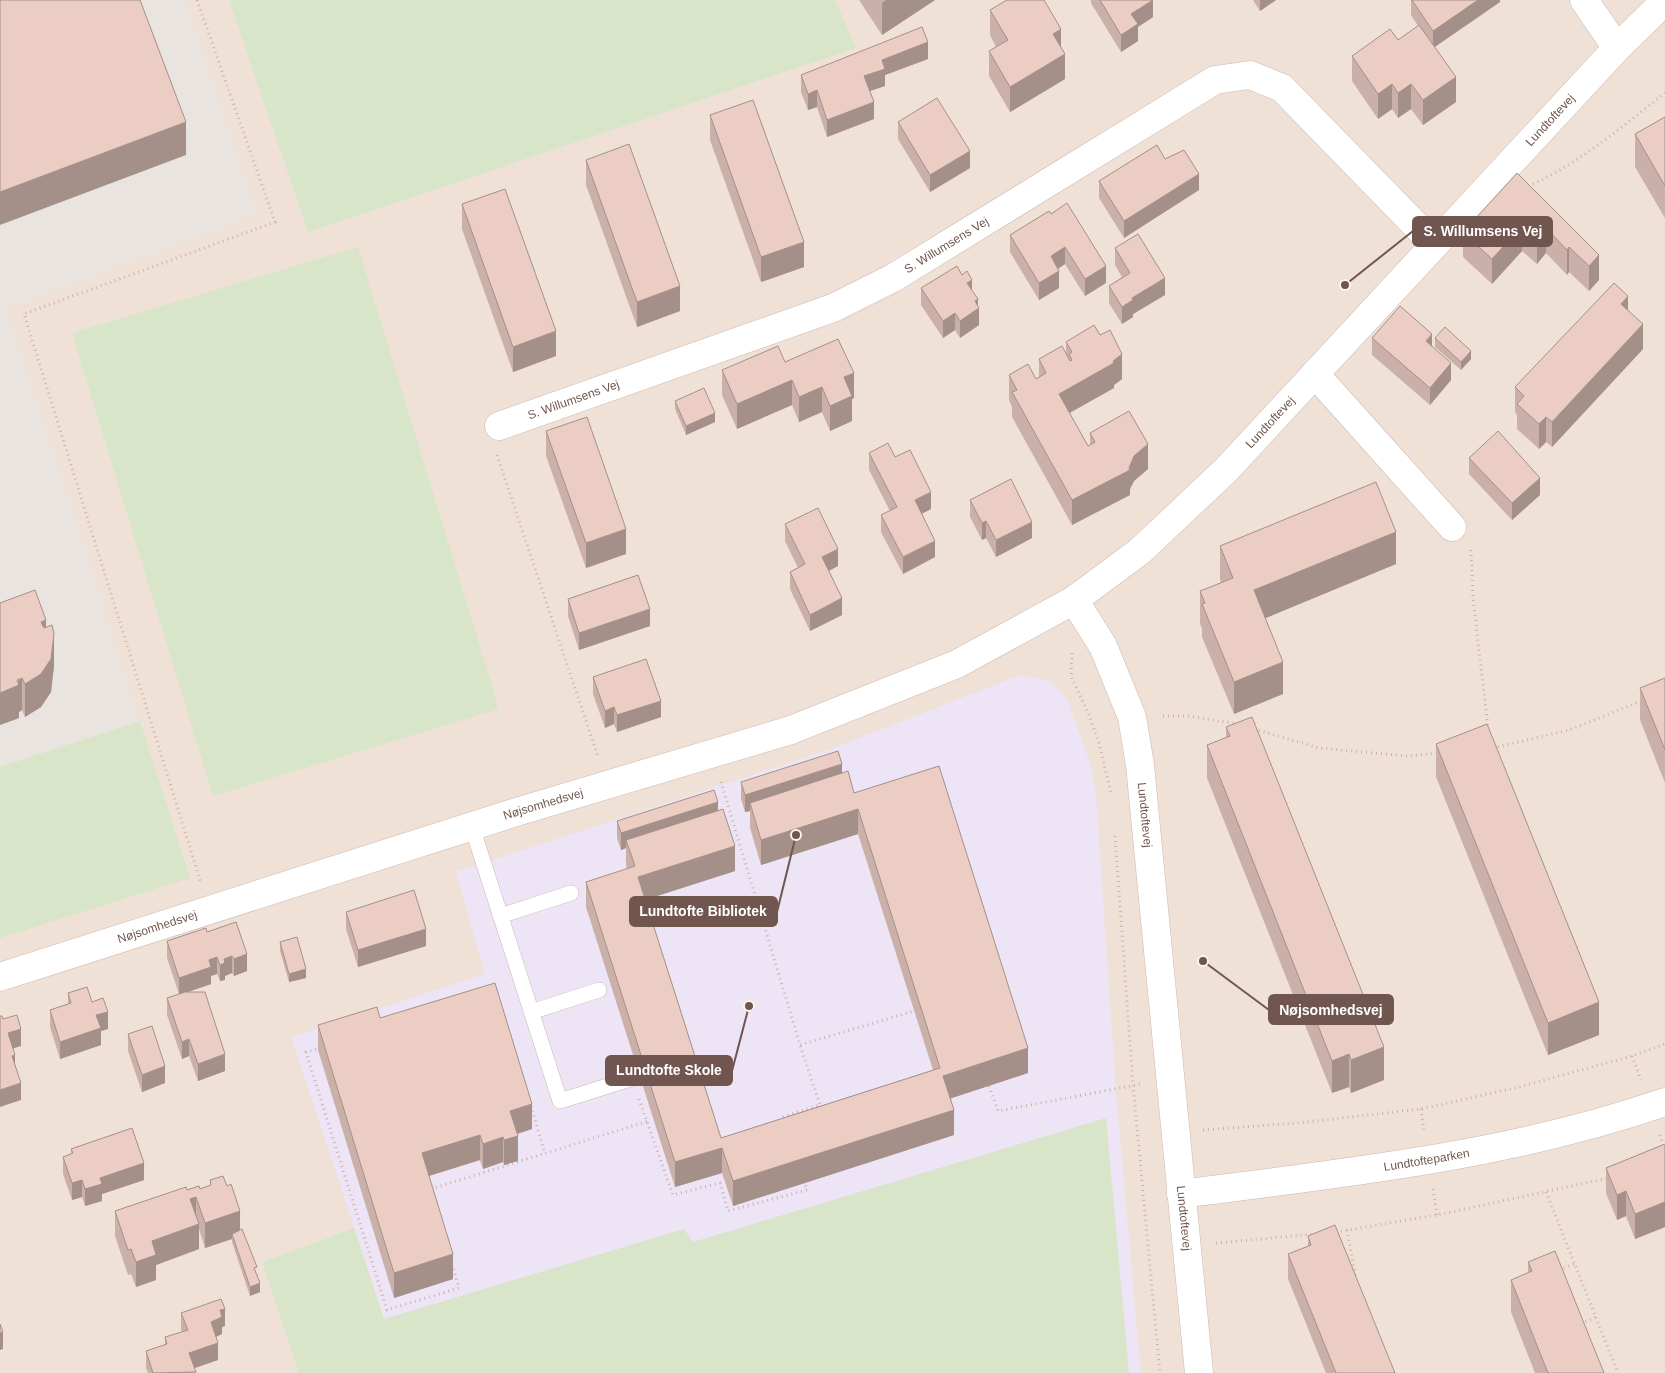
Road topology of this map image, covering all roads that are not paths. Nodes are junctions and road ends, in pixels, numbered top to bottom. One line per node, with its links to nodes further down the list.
1 (1584, 0): 3 (street)
2 (1665, 1): 3 (street, Lundtoftevej)
3 (1617, 48): 4 (street, Lundtoftevej)
4 (1434, 244): 5 (street, Lundtoftevej); 6 (street, S. Willumsens Vej)
5 (1315, 374): 7 (street); 8 (street, Lundtoftevej)
6 (499, 426)
7 (1452, 527)
8 (1074, 600): 9 (street, Nøjsomhedsvej); 17 (street, Lundtoftevej)
9 (472, 827): 11 (lane); 12 (street, Nøjsomhedsvej)
10 (571, 894): 11 (lane)
11 (500, 916): 14 (lane)
12 (0, 977)
13 (599, 990): 14 (lane)
14 (531, 1012): 15 (lane)
15 (630, 1079)
16 (1665, 1102): 17 (street, Lundtofteparken)
17 (1181, 1194): 18 (street, Lundtoftevej)
18 (1199, 1373)

